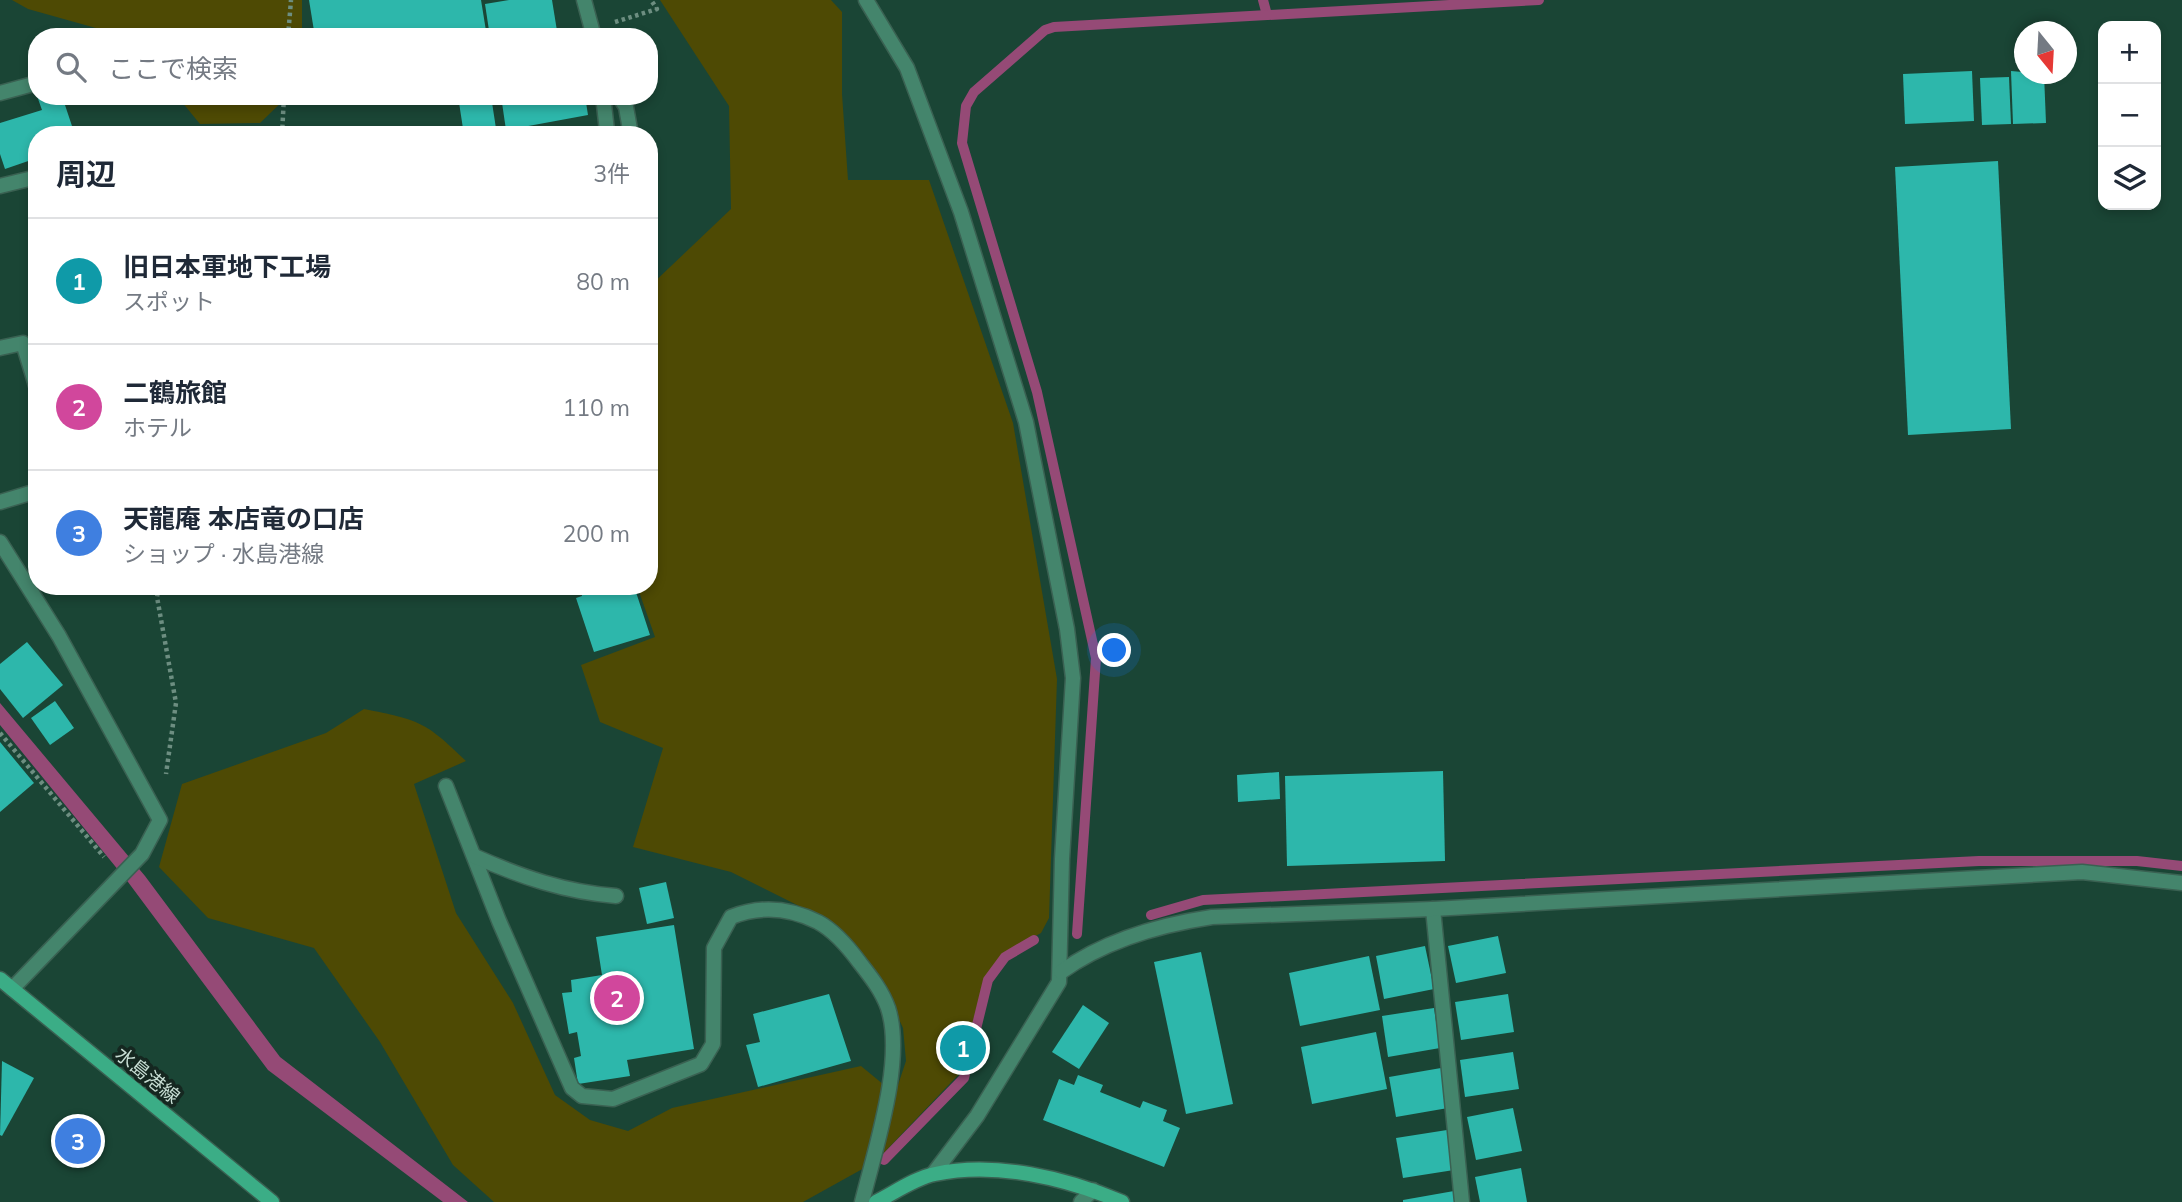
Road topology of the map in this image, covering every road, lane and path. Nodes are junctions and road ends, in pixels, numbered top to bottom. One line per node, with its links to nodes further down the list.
1 (290, 0): 5 (path)
2 (584, 0): 6 (street)
3 (651, 0): 7 (path)
4 (866, 0): 34 (street)
5 (288, 28)
6 (592, 28)
7 (606, 28)
8 (28, 85): 9 (street)
9 (0, 93)
10 (284, 105): 13 (path)
11 (604, 105): 14 (street)
12 (625, 105): 15 (street)
13 (282, 126)
14 (606, 126)
15 (629, 126)
16 (28, 179): 17 (street)
17 (0, 186)
18 (0, 348): 19 (street)
19 (28, 359)
20 (28, 494): 21 (street)
21 (0, 502)
22 (0, 542): 23 (street)
23 (28, 587)
24 (33, 595): 28 (street)
25 (157, 595): 28 (path)
26 (0, 733): 30 (path)
27 (446, 786): 29 (street)
28 (160, 820): 30 (street)
29 (474, 856): 32 (street); 40 (street)
30 (120, 877): 36 (street)
31 (2182, 883): 33 (street)
32 (617, 896)
33 (1434, 916): 34 (street); 44 (street)
34 (1061, 972): 37 (street)
35 (0, 979): 36 (main road, 水島港線)
36 (12, 989): 39 (main road, 水島港線)
37 (933, 1174): 38 (main road); 41 (main road)
38 (1093, 1190): 42 (street); 43 (main road)
39 (272, 1202)
40 (862, 1202)
41 (876, 1202)
42 (1081, 1202)
43 (1122, 1202)
44 (1462, 1202)

